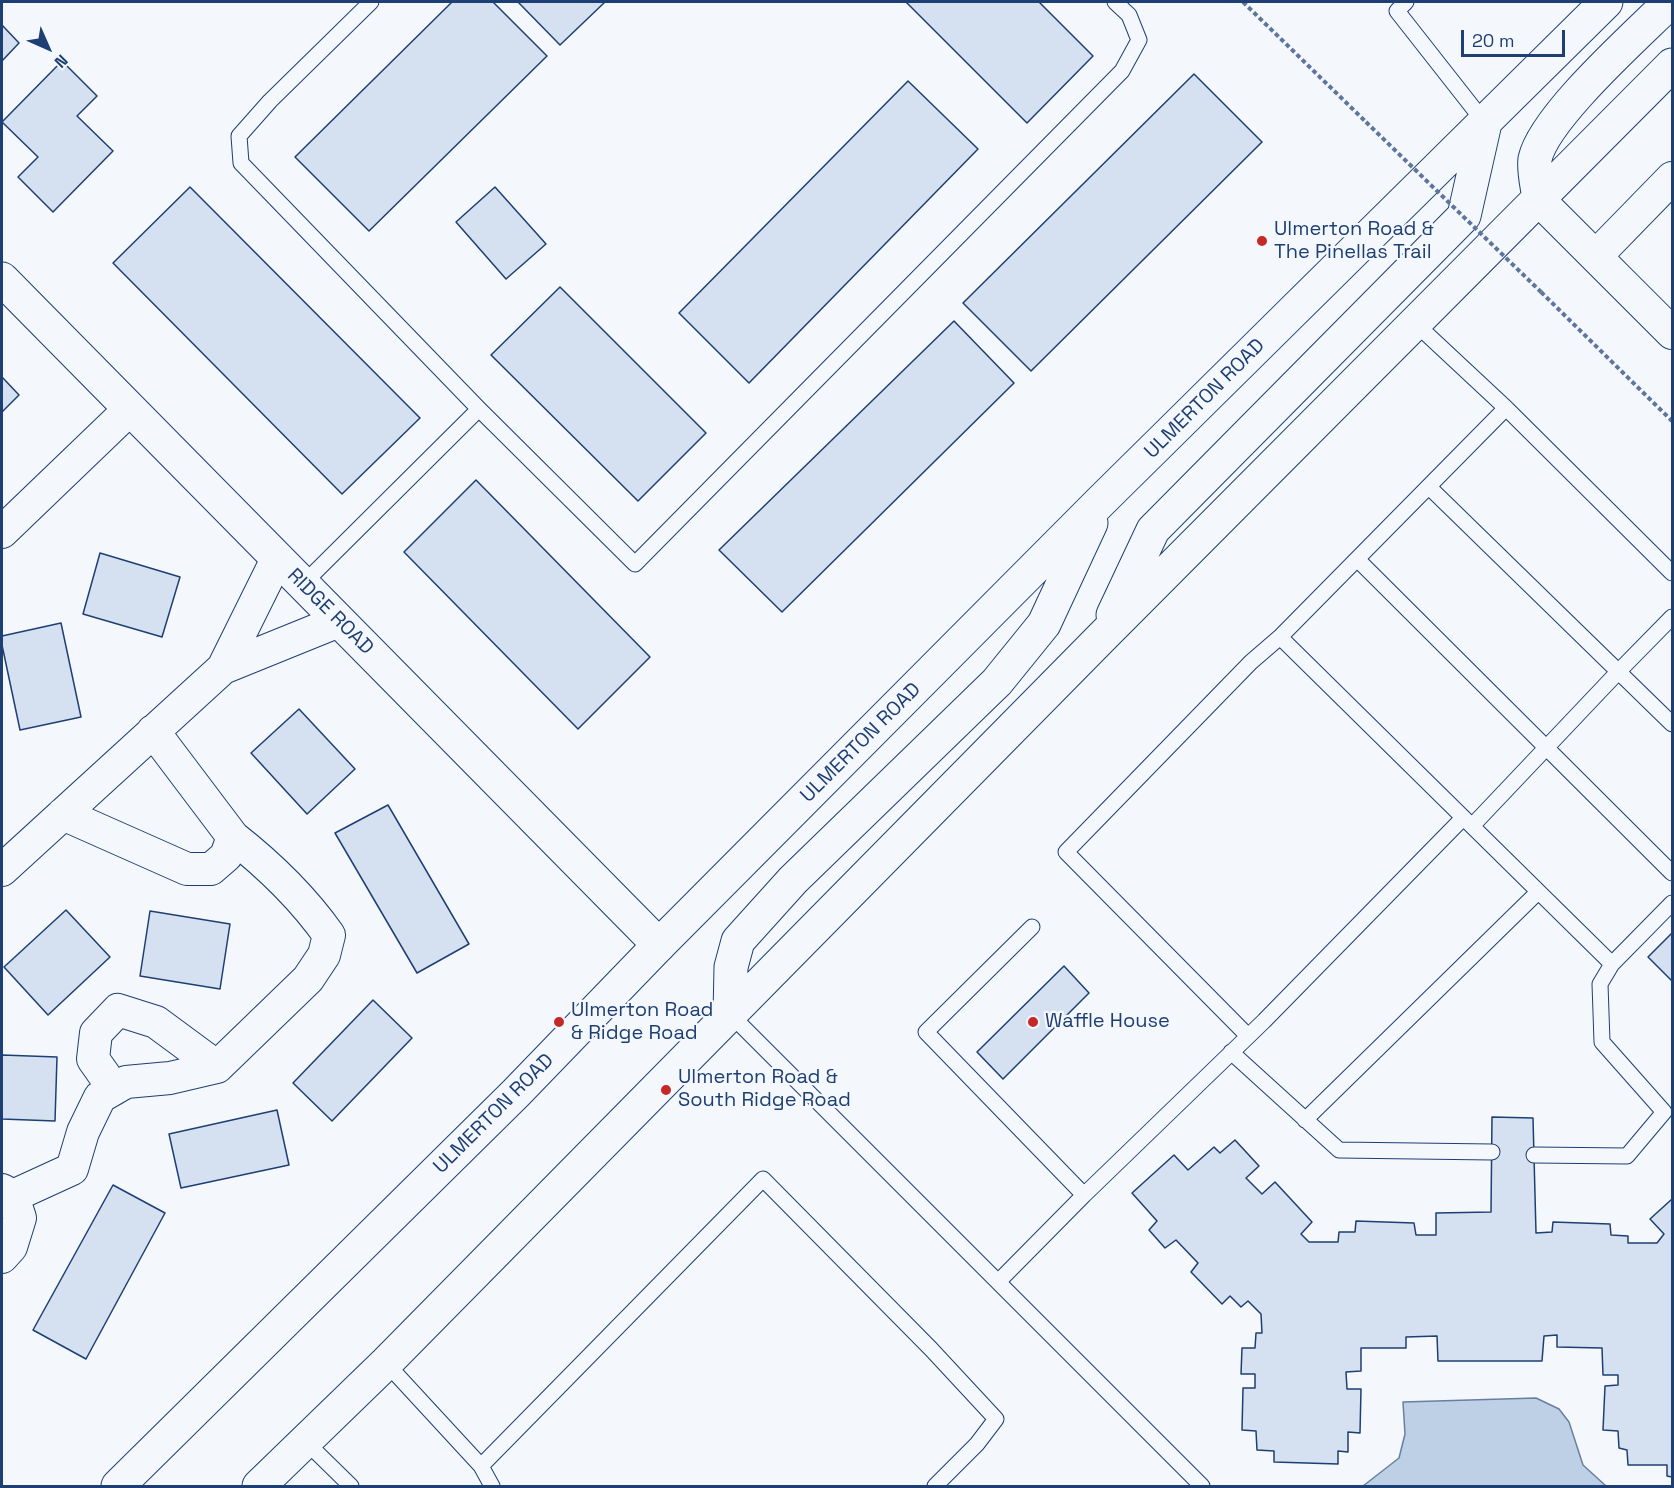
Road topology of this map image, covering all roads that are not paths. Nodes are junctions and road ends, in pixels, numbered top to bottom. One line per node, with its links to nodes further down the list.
1 (371, 2): 16 (lane)
2 (1115, 2): 16 (lane)
3 (1606, 2): 7 (main road, ULMERTON ROAD)
4 (1670, 2): 9 (main road)
5 (1397, 4): 7 (lane)
6 (1672, 65): 9 (main road)
7 (1485, 123): 18 (main road, ULMERTON ROAD); 26 (main road)
8 (1672, 178): 10 (street)
9 (1539, 200): 10 (street); 12 (main road)
10 (1596, 256): 13 (street)
11 (2, 279): 15 (main road, RIDGE ROAD)
12 (1416, 324): 14 (lane); 26 (main road)
13 (1672, 333)
14 (1506, 408): 17 (lane); 22 (lane)
15 (130, 409): 19 (street); 20 (main road, RIDGE ROAD)
16 (479, 409): 23 (lane)
17 (1429, 487): 21 (lane); 29 (lane)
18 (1101, 502): 41 (main road, ULMERTON ROAD); 43 (main road)
19 (2, 532)
20 (278, 559): 23 (main road, RIDGE ROAD); 28 (street)
21 (1357, 559): 27 (lane); 32 (lane)
22 (1672, 573)
23 (302, 585): 25 (main road, RIDGE ROAD)
24 (1672, 617): 29 (lane)
25 (339, 621): 28 (street); 41 (main road, RIDGE ROAD)
26 (1103, 636): 43 (main road)
27 (1280, 637): 34 (lane); 44 (lane)
28 (223, 668): 31 (street)
29 (1618, 672): 30 (lane); 32 (lane)
30 (1672, 724)
31 (153, 731): 33 (street); 35 (street)
32 (1545, 747): 34 (lane); 37 (lane)
33 (63, 814): 35 (street); 36 (street)
34 (1468, 822): 38 (lane); 44 (lane)
35 (233, 837): 46 (street)
36 (2, 870)
37 (1672, 873)
38 (1538, 892): 42 (lane); 48 (lane)
39 (1672, 903): 42 (lane)
40 (1032, 927): 52 (lane)
41 (659, 945): 58 (main road, ULMERTON ROAD)
42 (1612, 964): 50 (lane)
43 (730, 1014): 54 (lane); 55 (main road)
44 (1248, 1036): 45 (lane)
45 (1231, 1052): 48 (lane); 52 (lane)
46 (216, 1067): 47 (street); 47 (street)
47 (114, 1089): 51 (street)
48 (1305, 1120): 49 (lane)
49 (1492, 1152)
50 (1534, 1155)
51 (7, 1193): 53 (street)
52 (1084, 1195): 54 (lane)
53 (2, 1257)
54 (998, 1282): 63 (lane)
55 (386, 1363): 56 (main road); 57 (lane)
56 (305, 1442): 59 (main road); 60 (lane)
57 (481, 1466): 61 (lane); 62 (lane)
58 (118, 1486)
59 (259, 1486)
60 (351, 1486)
61 (492, 1486)
62 (935, 1486)
63 (1202, 1486)

